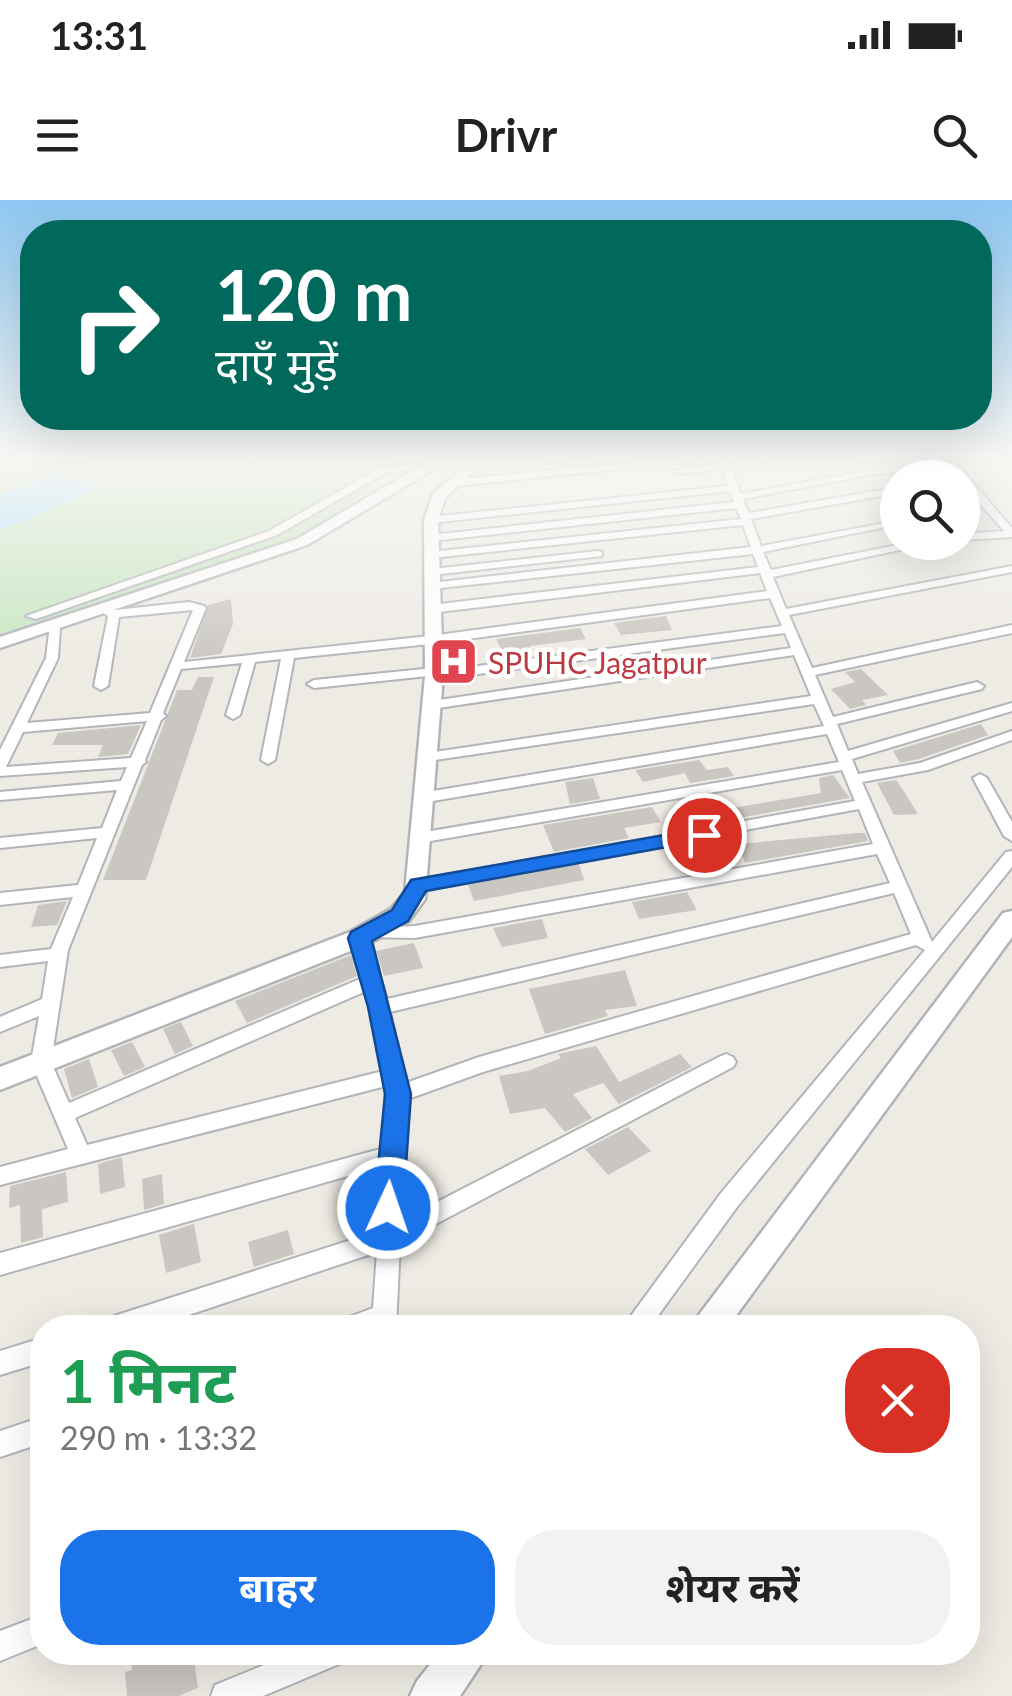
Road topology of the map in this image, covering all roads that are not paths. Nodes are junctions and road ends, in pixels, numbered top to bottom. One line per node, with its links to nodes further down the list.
1 (280, 529): 20 (street)
2 (324, 529): 18 (street)
3 (435, 529): 14 (street)
4 (548, 529): 14 (street)
5 (548, 529): 14 (street)
6 (548, 529): 14 (street)
7 (749, 529): 11 (street)
8 (866, 529): 11 (street)
9 (1008, 529): 10 (street)
10 (980, 536)
11 (756, 550): 14 (street); 16 (street)
12 (880, 551): 16 (street)
13 (598, 554): 14 (street)
14 (432, 556): 16 (street); 24 (street)
15 (1012, 570): 19 (street)
16 (767, 571): 17 (street)
17 (774, 594): 19 (street); 24 (street)
18 (109, 612): 21 (street); 29 (street); 33 (street)
19 (783, 612): 22 (street)
20 (32, 616)
21 (54, 627): 25 (street); 41 (street)
22 (790, 628): 26 (street); 31 (street)
23 (1012, 629): 30 (street)
24 (430, 640): 27 (street); 31 (street)
25 (0, 643)
26 (798, 650): 30 (street); 36 (street)
27 (288, 656): 28 (street); 44 (street)
28 (249, 661): 29 (street); 38 (street)
29 (178, 666): 39 (street)
30 (808, 673): 35 (street)
31 (434, 674): 32 (street); 36 (street)
32 (314, 684)
33 (101, 686)
34 (977, 686): 40 (street)
35 (820, 699): 40 (street); 43 (street)
36 (432, 706): 43 (street)
37 (1012, 707): 46 (street)
38 (233, 715)
39 (159, 716): 41 (street); 45 (street)
40 (829, 726): 46 (street); 51 (street)
41 (19, 728): 47 (street)
42 (1012, 735): 46 (street)
43 (428, 757): 51 (street)
44 (268, 760)
45 (139, 762): 47 (street); 49 (street)
46 (847, 767): 52 (street); 55 (street)
47 (0, 768)
48 (980, 778): 54 (street)
49 (129, 785): 50 (street); 53 (street)
50 (0, 796)
51 (427, 798): 55 (street)
52 (863, 804): 57 (street); 59 (street)
53 (108, 832): 56 (street); 61 (street)
54 (1012, 836)
55 (425, 837): 59 (street)
56 (0, 843)
57 (882, 848): 60 (street); 64 (street)
58 (1012, 856): 67 (street)
59 (419, 886): 64 (street)
60 (899, 886): 65 (street); 71 (street)
61 (84, 890): 62 (street); 66 (street)
62 (0, 898)
63 (1012, 919): 86 (street)
64 (365, 935): 69 (street); 73 (street)
65 (921, 937): 67 (street); 76 (street)
66 (58, 954): 68 (street); 70 (street)
67 (932, 958): 85 (street)
68 (0, 961)
69 (372, 981): 71 (street); 77 (street)
70 (50, 1004): 72 (street); 73 (street)
71 (380, 1007): 76 (street)
72 (0, 1025)
73 (41, 1062): 75 (street); 77 (street)
74 (726, 1062): 81 (street)
75 (0, 1079)
76 (396, 1085): 78 (street); 79 (street)
77 (63, 1114): 78 (street)
78 (81, 1155): 80 (street)
79 (392, 1155): 81 (street); 82 (street)
80 (0, 1176)
81 (388, 1238): 83 (street); 84 (street)
82 (0, 1264)
83 (154, 1315)
84 (385, 1315)
85 (644, 1315)
86 (716, 1315)
87 (30, 1354): 88 (street)
88 (0, 1363)
89 (30, 1434): 90 (street)
90 (0, 1444)
91 (30, 1635): 92 (street)
92 (0, 1646)
93 (302, 1665): 94 (street)
94 (226, 1696)

